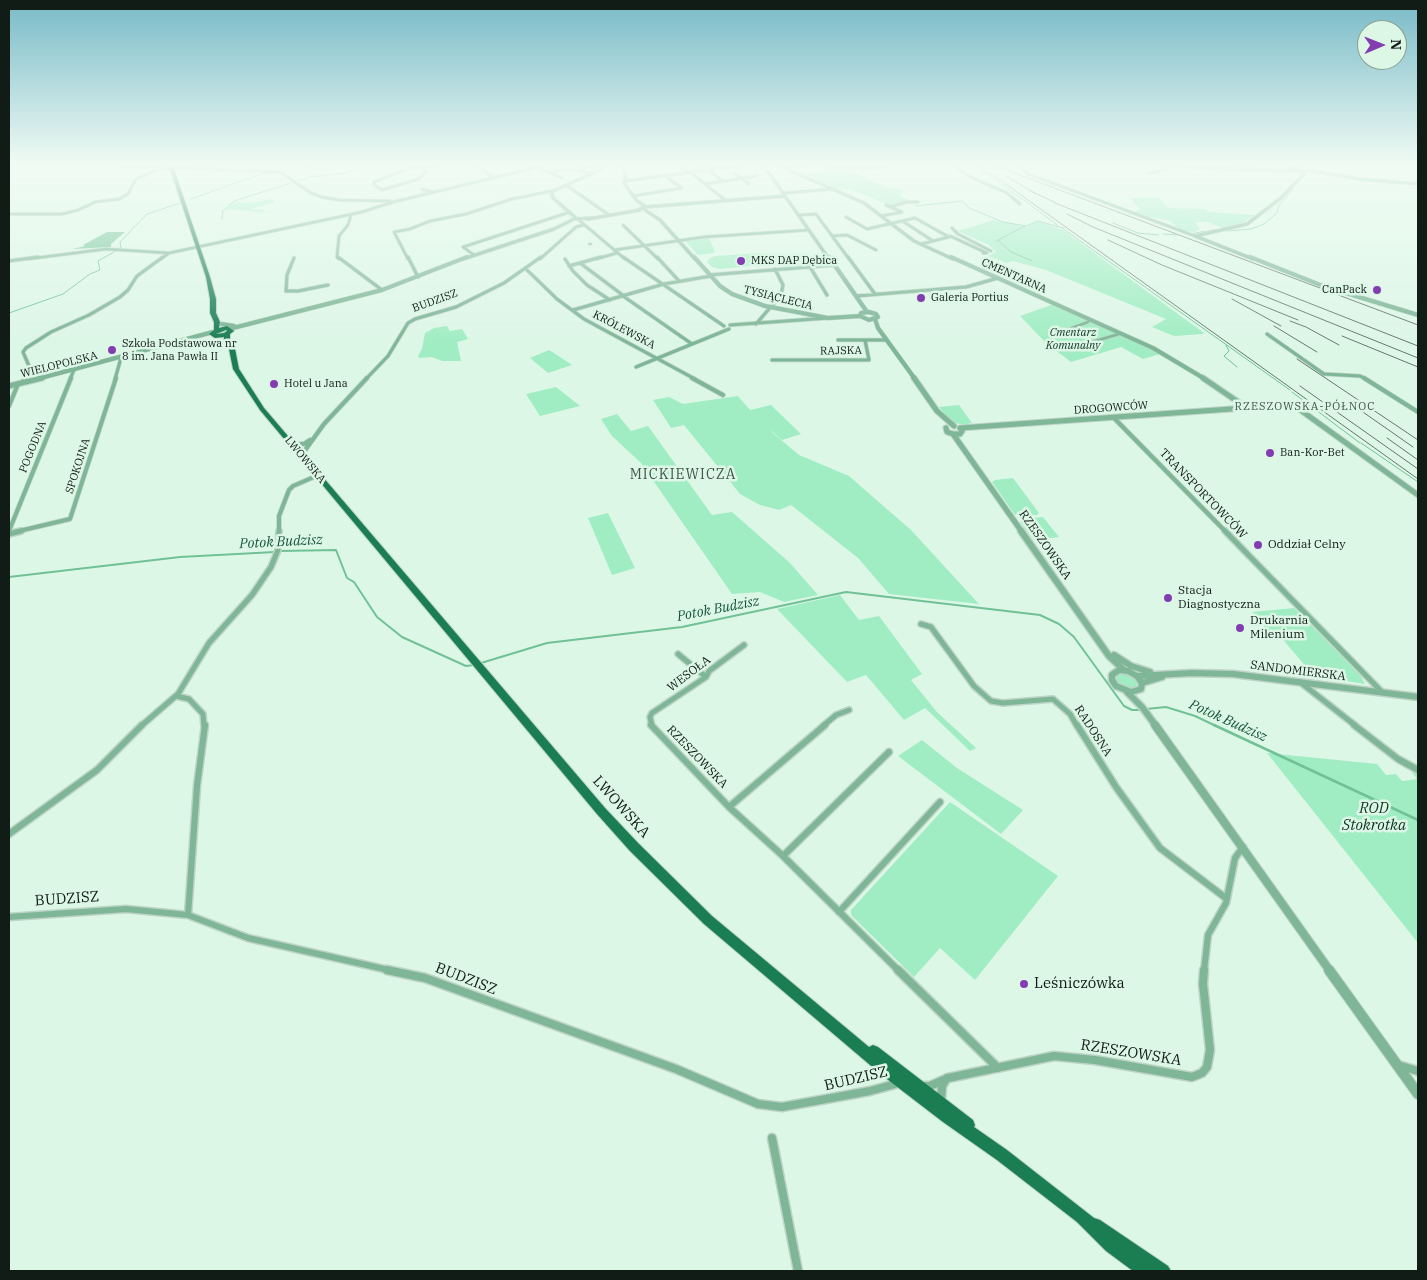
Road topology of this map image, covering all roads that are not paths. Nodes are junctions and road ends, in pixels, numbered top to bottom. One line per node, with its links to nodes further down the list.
1 (191, 223): 30 (main road, LWOWSKA)
2 (314, 223): 30 (street)
3 (349, 223): 50 (street)
4 (424, 223): 45 (street)
5 (538, 223): 34 (street)
6 (570, 223): 34 (street)
7 (577, 223): 42 (street, BUDZISZ)
8 (580, 223): 32 (street)
9 (661, 223): 26 (street, TYSIĄCLECIA)
10 (804, 223): 21 (street)
11 (822, 223): 23 (street)
12 (856, 223): 18 (street)
13 (899, 223): 18 (street)
14 (905, 223): 27 (street)
15 (924, 223): 25 (street)
16 (1159, 223): 24 (street)
17 (1248, 223): 24 (street)
18 (891, 224): 28 (street, CMENTARNA)
19 (623, 225): 29 (street)
20 (952, 228): 22 (street)
21 (809, 230): 26 (street); 39 (street)
22 (958, 234): 25 (street); 25 (street)
23 (832, 236): 31 (street); 51 (street)
24 (1195, 236): 61 (street)
25 (950, 237): 27 (street)
26 (679, 240): 29 (street); 44 (street, TYSIĄCLECIA)
27 (933, 241): 28 (street)
28 (921, 244): 46 (street, CMENTARNA)
29 (646, 246): 32 (street); 47 (street)
30 (198, 247): 33 (street); 55 (main road, LWOWSKA)
31 (876, 250)
32 (615, 251): 38 (street); 48 (street)
33 (169, 253): 37 (street); 87 (street)
34 (474, 255): 45 (street)
35 (294, 258): 49 (street)
36 (565, 259): 40 (street)
37 (9, 261)
38 (580, 263): 40 (street); 52 (street)
39 (834, 265): 41 (street); 54 (street)
40 (569, 266): 56 (street)
41 (810, 267): 43 (street); 53 (street)
42 (526, 269): 58 (street, KRÓLEWSKA); 99 (street, BUDZISZ)
43 (775, 269): 44 (street); 57 (street)
44 (710, 275): 47 (street); 57 (street, TYSIĄCLECIA)
45 (418, 277): 50 (street)
46 (998, 278): 51 (street); 92 (street, CMENTARNA)
47 (679, 281): 48 (street)
48 (664, 284): 52 (street); 68 (street)
49 (328, 285)
50 (382, 290): 67 (street)
51 (875, 294): 54 (street)
52 (624, 296): 56 (street); 79 (street)
53 (827, 296)
54 (856, 296): 59 (street)
55 (213, 299): 70 (main road, LWOWSKA); 71 (main road, LWOWSKA)
56 (610, 300): 58 (street)
57 (771, 307): 60 (street, TYSIĄCLECIA); 66 (street)
58 (572, 310): 82 (street, KRÓLEWSKA)
59 (863, 314): 62 (street, TYSIĄCLECIA); 63 (street); 65 (street)
60 (809, 315): 62 (street, TYSIĄCLECIA); 64 (street)
61 (1418, 315)
62 (828, 318): 64 (street)
63 (875, 319): 65 (street); 69 (street)
64 (807, 320): 66 (street)
65 (868, 320): 69 (street)
66 (756, 324): 68 (street)
67 (242, 326): 70 (street); 70 (street)
68 (728, 327): 79 (street)
69 (878, 328): 77 (street)
70 (227, 329): 71 (main road); 84 (main road, LWOWSKA)
71 (215, 334): 81 (street, WIELOPOLSKA); 84 (main road, LWOWSKA)
72 (1119, 334): 74 (street); 78 (street); 80 (street)
73 (1267, 334): 93 (street)
74 (1053, 335)
75 (838, 340): 76 (street)
76 (865, 340): 77 (street, RAJSKA); 83 (street, RAJSKA)
77 (887, 340): 94 (street)
78 (1135, 341)
79 (695, 345): 82 (street)
80 (1082, 345)
81 (121, 358): 86 (street, WIELOPOLSKA); 104 (street, SPOKOJNA)
82 (658, 358): 85 (street); 89 (street, KRÓLEWSKA)
83 (772, 360)
84 (236, 367): 90 (main road, LWOWSKA)
85 (636, 367)
86 (74, 370): 87 (street, WIELOPOLSKA); 104 (street, POGODNA)
87 (21, 384): 88 (street, WIELOPOLSKA); 91 (street)
88 (9, 386)
89 (723, 395)
90 (258, 401): 100 (main road, LWOWSKA); 102 (main road, LWOWSKA)
91 (9, 406)
92 (1247, 408): 95 (street, DROGOWCÓW); 103 (street, DROGOWCÓW)
93 (1418, 412)
94 (941, 417): 96 (street); 97 (street)
95 (1114, 418): 98 (street, DROGOWCÓW); 120 (street, TRANSPORTOWCÓW)
96 (954, 426): 97 (street); 98 (street)
97 (946, 428): 98 (street, RZESZOWSKA)
98 (958, 432): 107 (street, RZESZOWSKA)
99 (311, 440): 100 (street); 101 (street, BUDZISZ)
100 (296, 444): 101 (main road, LWOWSKA)
101 (303, 453): 102 (main road, LWOWSKA)
102 (319, 475): 110 (main road, LWOWSKA); 121 (street)
103 (1418, 495)
104 (9, 532)
105 (921, 624): 133 (street, RADOSNA)
106 (744, 645): 115 (street, WESOŁA)
107 (1103, 647): 109 (street, RZESZOWSKA); 113 (street)
108 (678, 654): 115 (street)
109 (1109, 656): 111 (street, RZESZOWSKA); 112 (street, RZESZOWSKA)
110 (477, 662): 137 (main road, LWOWSKA)
111 (1124, 670): 112 (street); 114 (street)
112 (1115, 671): 119 (street)
113 (1174, 674): 114 (street); 116 (street, SANDOMIERSKA); 117 (street)
114 (1137, 676): 117 (street)
115 (706, 677): 125 (street, WESOŁA)
116 (1300, 682): 120 (street, SANDOMIERSKA); 127 (street)
117 (1142, 683): 118 (street)
118 (1138, 691): 119 (street); 124 (street)
119 (1127, 692): 124 (street)
120 (1382, 692): 122 (street, SANDOMIERSKA)
121 (176, 696): 130 (street); 135 (street)
122 (1418, 697)
123 (849, 710): 129 (street, RZESZOWSKA)
124 (1145, 710): 131 (street)
125 (650, 721): 129 (street, RZESZOWSKA)
126 (889, 752): 132 (street)
127 (1418, 770)
128 (940, 802): 134 (street)
129 (729, 807): 132 (street, RZESZOWSKA)
130 (9, 834)
131 (1244, 847): 133 (street, RZESZOWSKA); 138 (street)
132 (783, 856): 134 (street, RZESZOWSKA)
133 (1227, 899): 139 (street, RZESZOWSKA)
134 (839, 912): 139 (street, RZESZOWSKA)
135 (188, 915): 136 (street, BUDZISZ); 142 (street, BUDZISZ)
136 (9, 917)
137 (837, 1027): 142 (main road, LWOWSKA); 143 (main road)
138 (1398, 1065): 140 (street); 144 (street)
139 (998, 1068): 141 (street, RZESZOWSKA)
140 (1418, 1071)
141 (948, 1078): 143 (street, RZESZOWSKA); 145 (street)
142 (902, 1082): 147 (main road, LWOWSKA)
143 (920, 1086): 145 (main road)
144 (1418, 1094)
145 (942, 1104): 147 (main road)
146 (772, 1138): 149 (street)
147 (1002, 1155): 148 (main road)
148 (1082, 1217): 150 (main road); 151 (main road)
149 (798, 1271)
150 (1146, 1271)
151 (1163, 1271)

